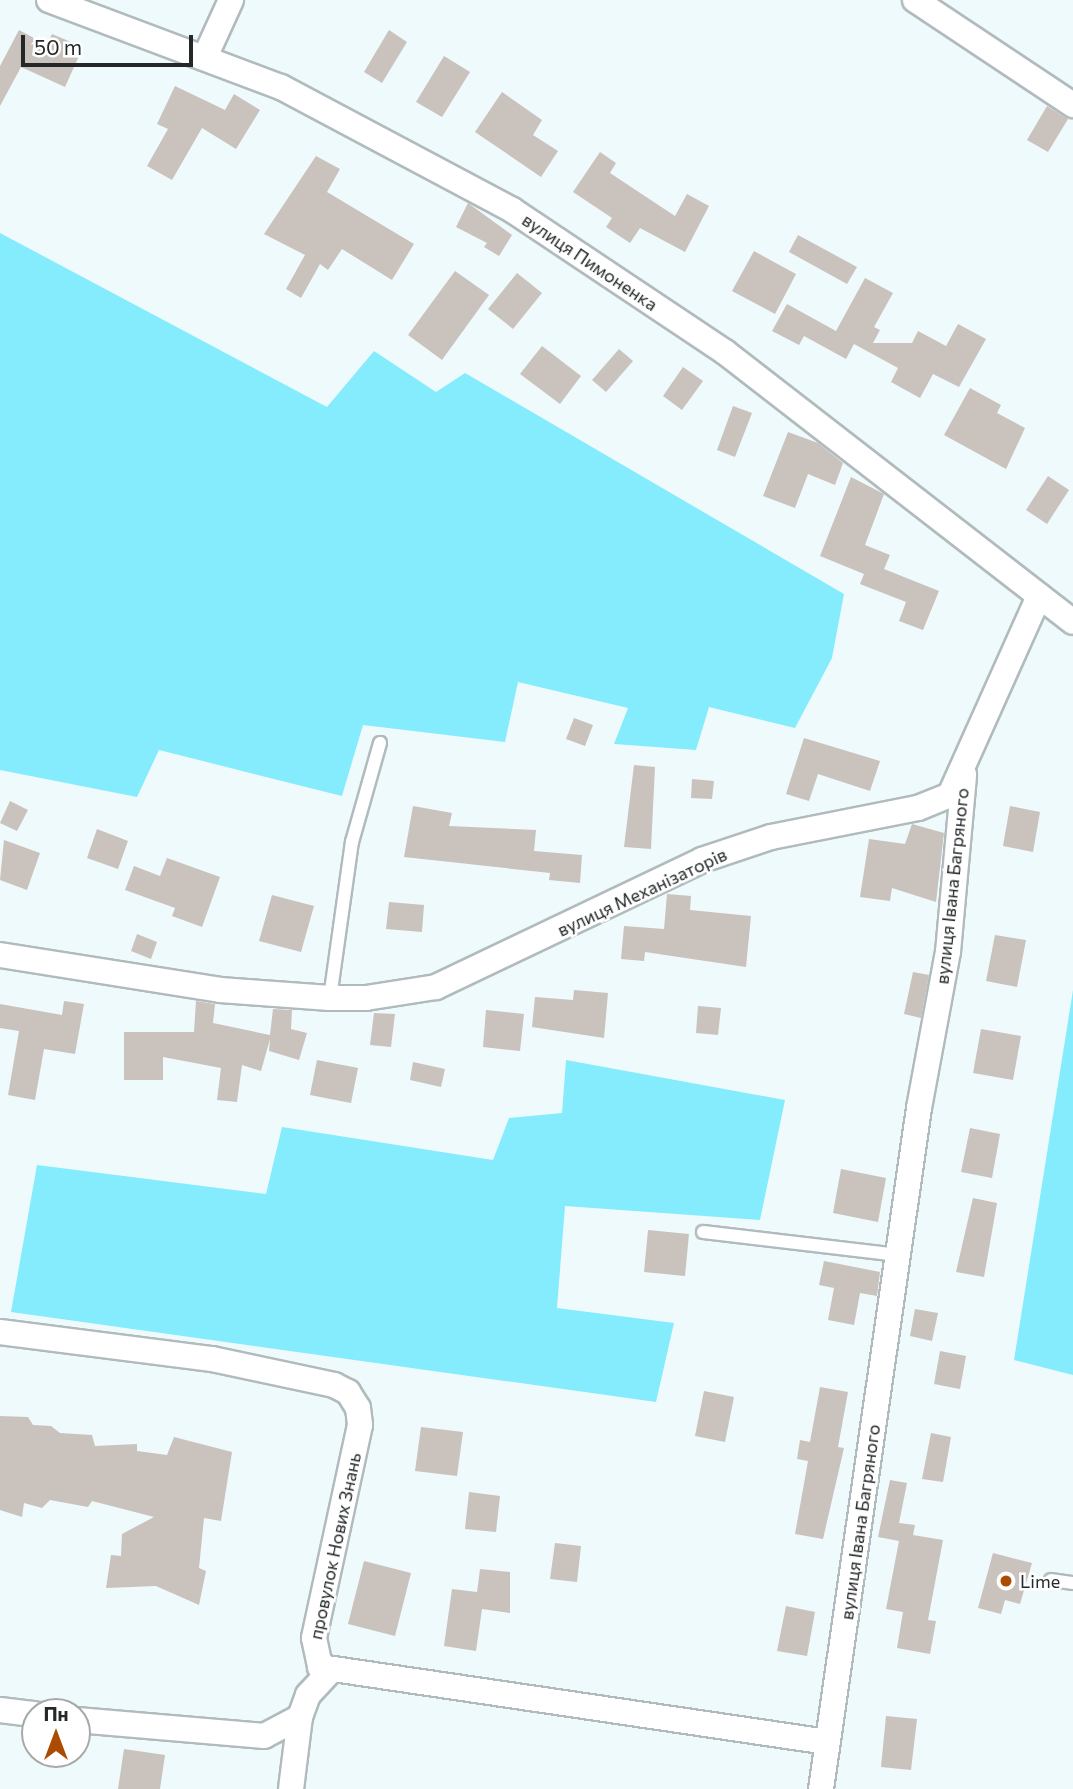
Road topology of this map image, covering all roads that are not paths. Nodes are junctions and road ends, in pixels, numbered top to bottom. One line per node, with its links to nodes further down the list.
1 (49, 0): 4 (street, вулиця Пимоненка)
2 (231, 0): 4 (street)
3 (915, 0): 5 (street)
4 (205, 57): 6 (street, вулиця Пимоненка)
5 (1073, 106)
6 (1039, 596): 7 (street, вулиця Пимоненка); 9 (street, вулиця Механізаторів)
7 (1073, 622)
8 (380, 743): 13 (lane)
9 (965, 767): 10 (street, вулиця Механізаторів); 11 (street, вулиця Івана Багряного)
10 (918, 808): 11 (street); 13 (street, вулиця Механізаторів)
11 (959, 823): 15 (street, вулиця Івана Багряного)
12 (0, 955): 13 (street, вулиця Механізаторів)
13 (330, 998)
14 (703, 1232): 15 (lane)
15 (899, 1255): 24 (street, вулиця Івана Багряного)
16 (1, 1332): 19 (street, провулок Нових Знань)
17 (1051, 1580): 18 (lane)
18 (1073, 1583)
19 (330, 1671): 22 (street); 24 (street)
20 (0, 1710): 21 (street)
21 (21, 1712)
22 (300, 1717): 23 (street); 25 (street)
23 (91, 1721)
24 (827, 1742): 26 (street, вулиця Івана Багряного)
25 (291, 1789)
26 (821, 1789)

